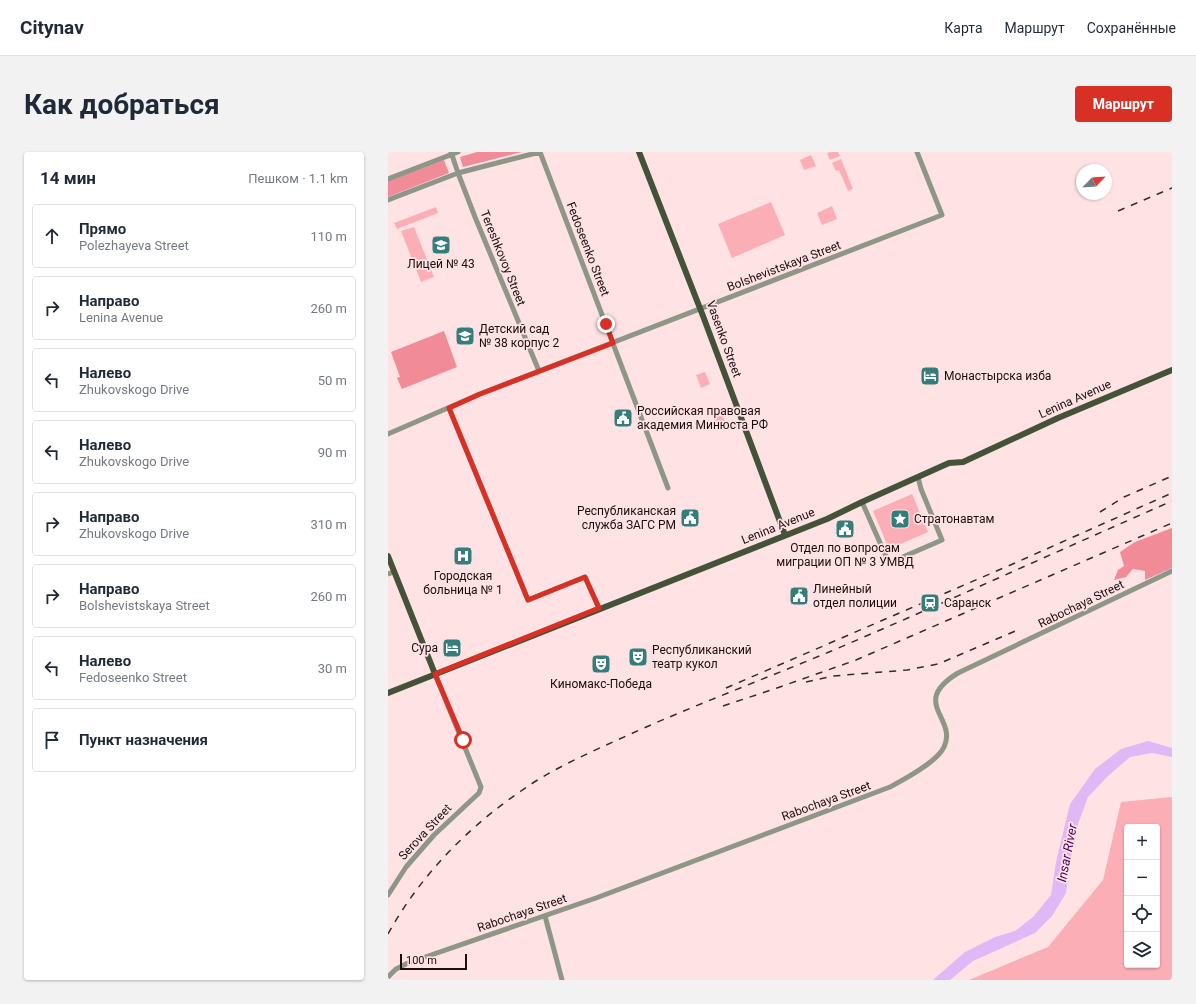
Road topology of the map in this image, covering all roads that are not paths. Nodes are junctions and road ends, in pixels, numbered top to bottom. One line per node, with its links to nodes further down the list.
1 (458, 152): 5 (street)
2 (540, 152): 6 (street); 10 (street, Fedoseenko Street)
3 (639, 152): 9 (main road, Vasenko Street)
4 (917, 152): 9 (street, Bolshevistskaya Street)
5 (451, 153): 6 (street, Tereshkovoy Street); 7 (street)
6 (458, 173): 8 (street); 12 (street, Tereshkovoy Street)
7 (388, 179)
8 (388, 200)
9 (701, 308): 10 (street, Bolshevistskaya Street); 18 (main road, Vasenko Street)
10 (613, 343): 12 (street, Bolshevistskaya Street); 16 (street, Fedoseenko Street)
11 (1172, 370): 15 (main road, Lenina Avenue)
12 (539, 371): 13 (street, Bolshevistskaya Street)
13 (449, 408): 14 (street, Bolshevistskaya Street); 22 (street)
14 (388, 434)
15 (918, 477): 17 (main road, Lenina Avenue); 17 (street)
16 (668, 488)
17 (862, 502): 18 (main road, Lenina Avenue)
18 (785, 535): 22 (main road, Lenina Avenue)
19 (388, 556): 21 (main road)
20 (1172, 571): 26 (street, Rabochaya Street)
21 (391, 573): 23 (main road)
22 (599, 608): 23 (main road, Lenina Avenue)
23 (435, 674): 24 (main road, Lenina Avenue); 25 (street, Serova Street)
24 (388, 693)
25 (388, 895)
26 (545, 916): 27 (street, Rabochaya Street); 28 (street)
27 (388, 977)
28 (562, 980)

